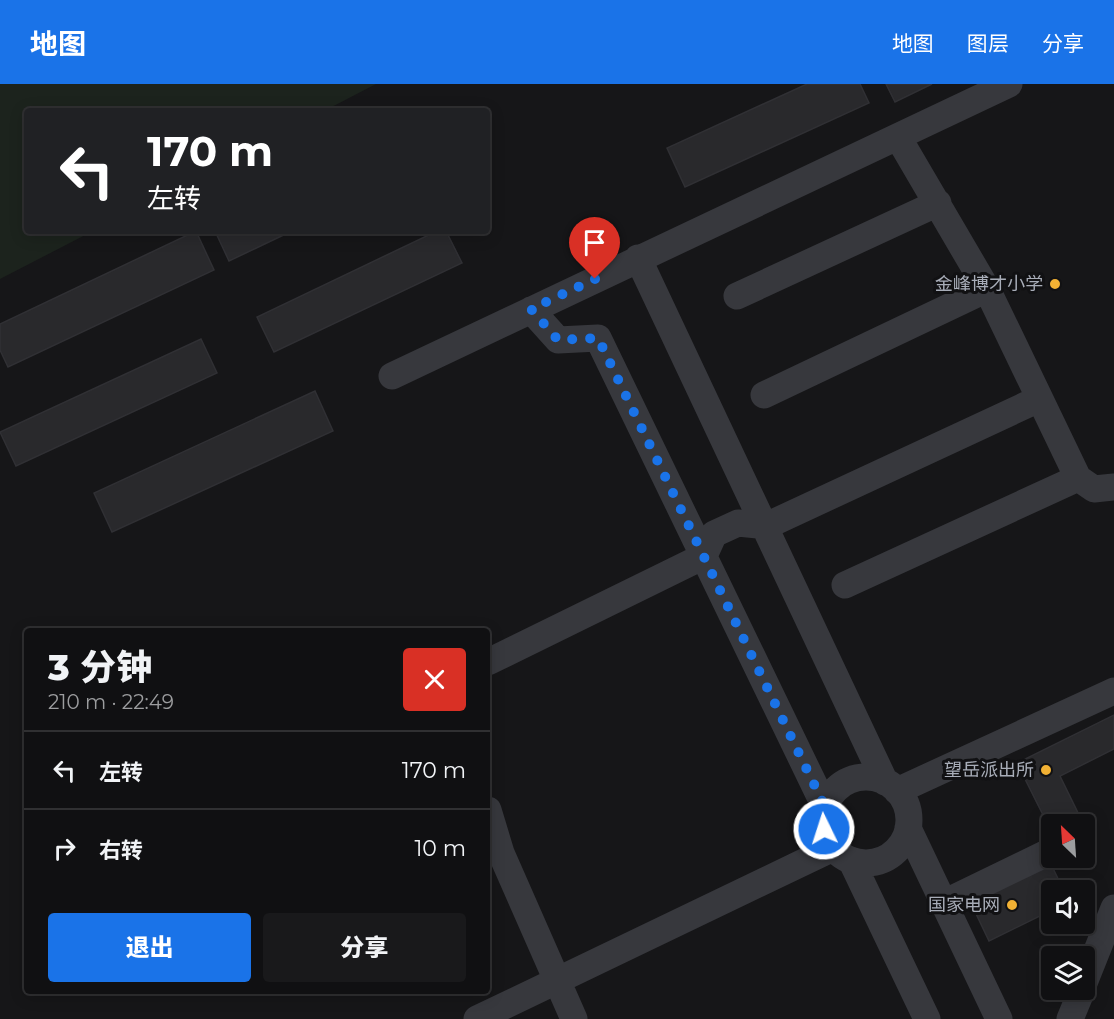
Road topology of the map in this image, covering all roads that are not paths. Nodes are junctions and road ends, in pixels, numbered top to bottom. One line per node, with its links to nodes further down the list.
1 (1009, 84): 2 (street)
2 (898, 137): 3 (street); 4 (street)
3 (938, 204): 5 (street); 6 (street)
4 (638, 258): 7 (street); 13 (street)
5 (987, 289): 9 (street); 10 (street)
6 (737, 296)
7 (531, 309): 8 (street); 14 (street)
8 (392, 376)
9 (764, 394)
10 (1038, 399): 11 (street); 13 (street)
11 (1078, 478): 12 (street); 15 (street)
12 (1114, 487)
13 (766, 526): 14 (street); 18 (street)
14 (704, 556): 16 (street); 19 (street)
15 (845, 585)
16 (490, 661)
17 (1114, 691): 18 (street)
18 (891, 786): 19 (street); 21 (street)
19 (825, 807): 22 (street)
20 (490, 817): 27 (street)
21 (908, 828): 22 (street); 24 (street)
22 (842, 854): 27 (street); 31 (street)
23 (1041, 856): 24 (street)
24 (944, 903): 32 (street)
25 (1114, 908): 26 (street)
26 (1095, 956)
27 (556, 982): 29 (street); 30 (street)
28 (1078, 1000): 33 (street)
29 (477, 1019)
30 (574, 1019)
31 (927, 1019)
32 (999, 1019)
33 (1070, 1019)

